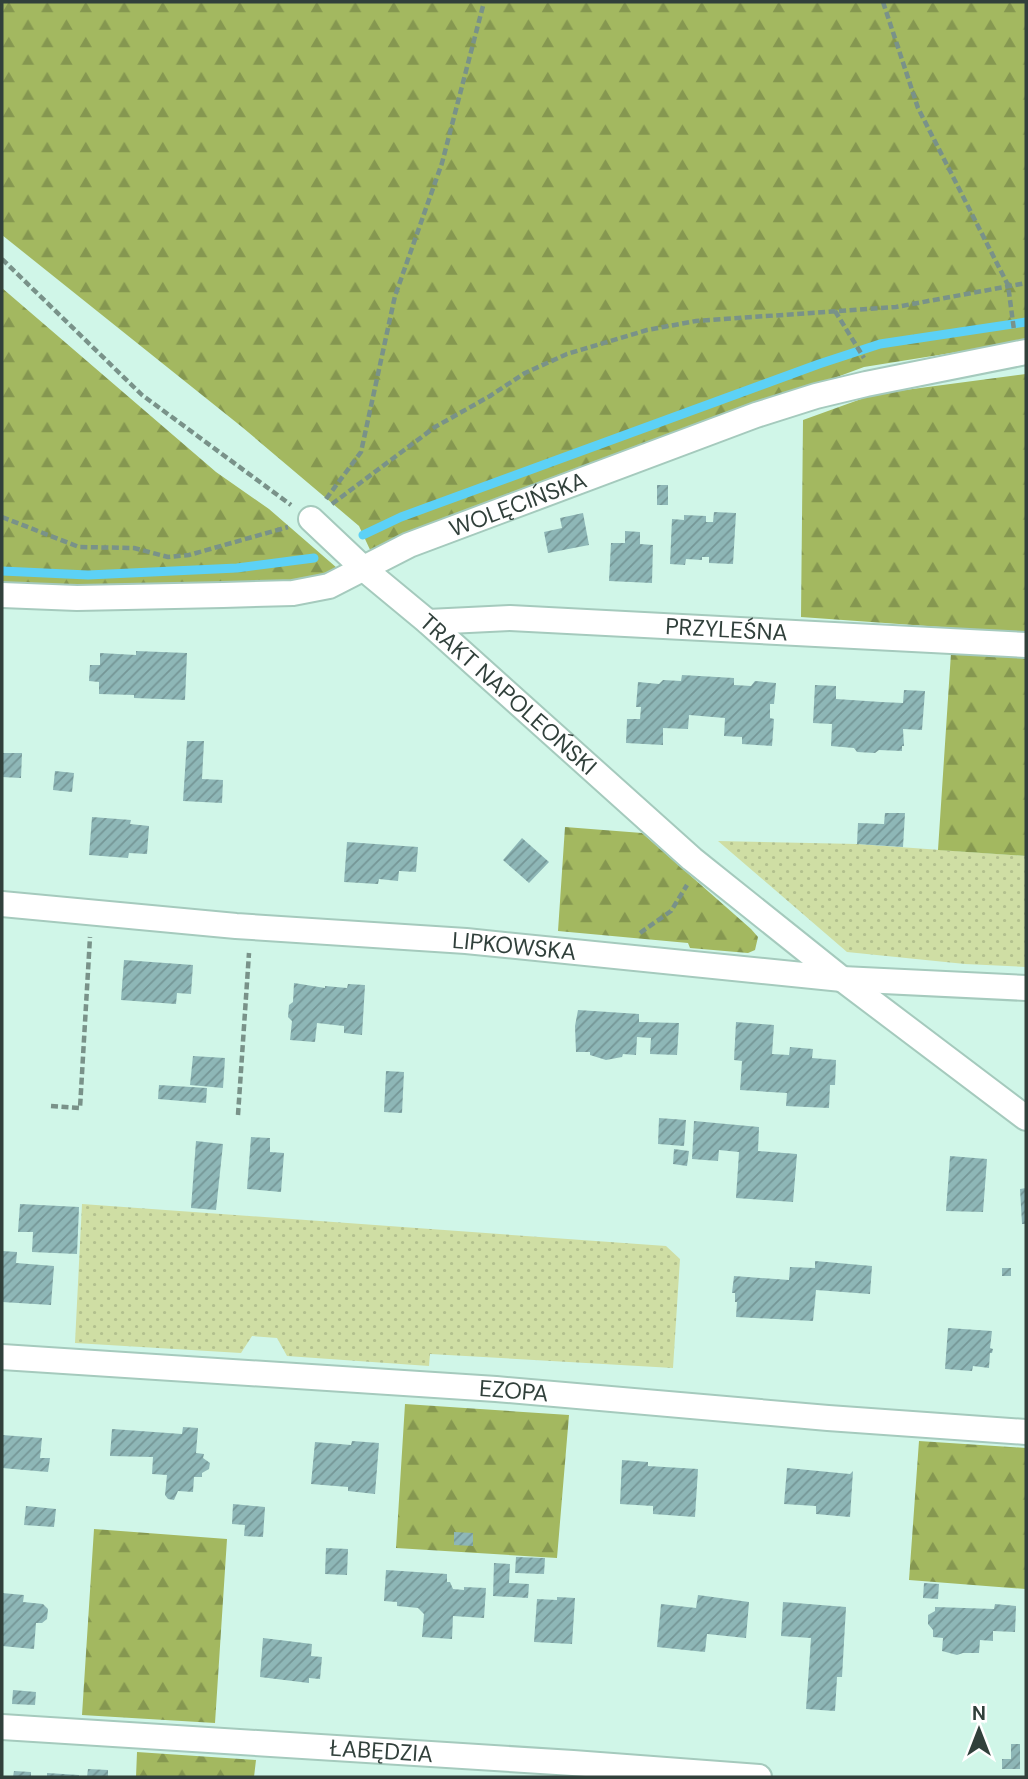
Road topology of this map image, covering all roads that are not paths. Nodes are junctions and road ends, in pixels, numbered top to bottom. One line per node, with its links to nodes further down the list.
1 (1022, 353): 3 (street, WOLĘCIŃSKA)
2 (311, 519): 3 (street, TRAKT NAPOLEOŃSKI)
3 (364, 569): 4 (street, WOLĘCIŃSKA); 5 (street, TRAKT NAPOLEOŃSKI)
4 (2, 595)
5 (428, 622): 6 (street, PRZYLEŚNA); 8 (street, TRAKT NAPOLEOŃSKI)
6 (1026, 645)
7 (2, 904): 8 (street, LIPKOWSKA)
8 (842, 979): 9 (street, LIPKOWSKA); 10 (street, TRAKT NAPOLEOŃSKI)
9 (1026, 988)
10 (1026, 1118)
11 (2, 1357): 12 (street, EZOPA)
12 (1026, 1432)
13 (2, 1727): 14 (street, ŁABĘDZIA)
14 (760, 1777)

